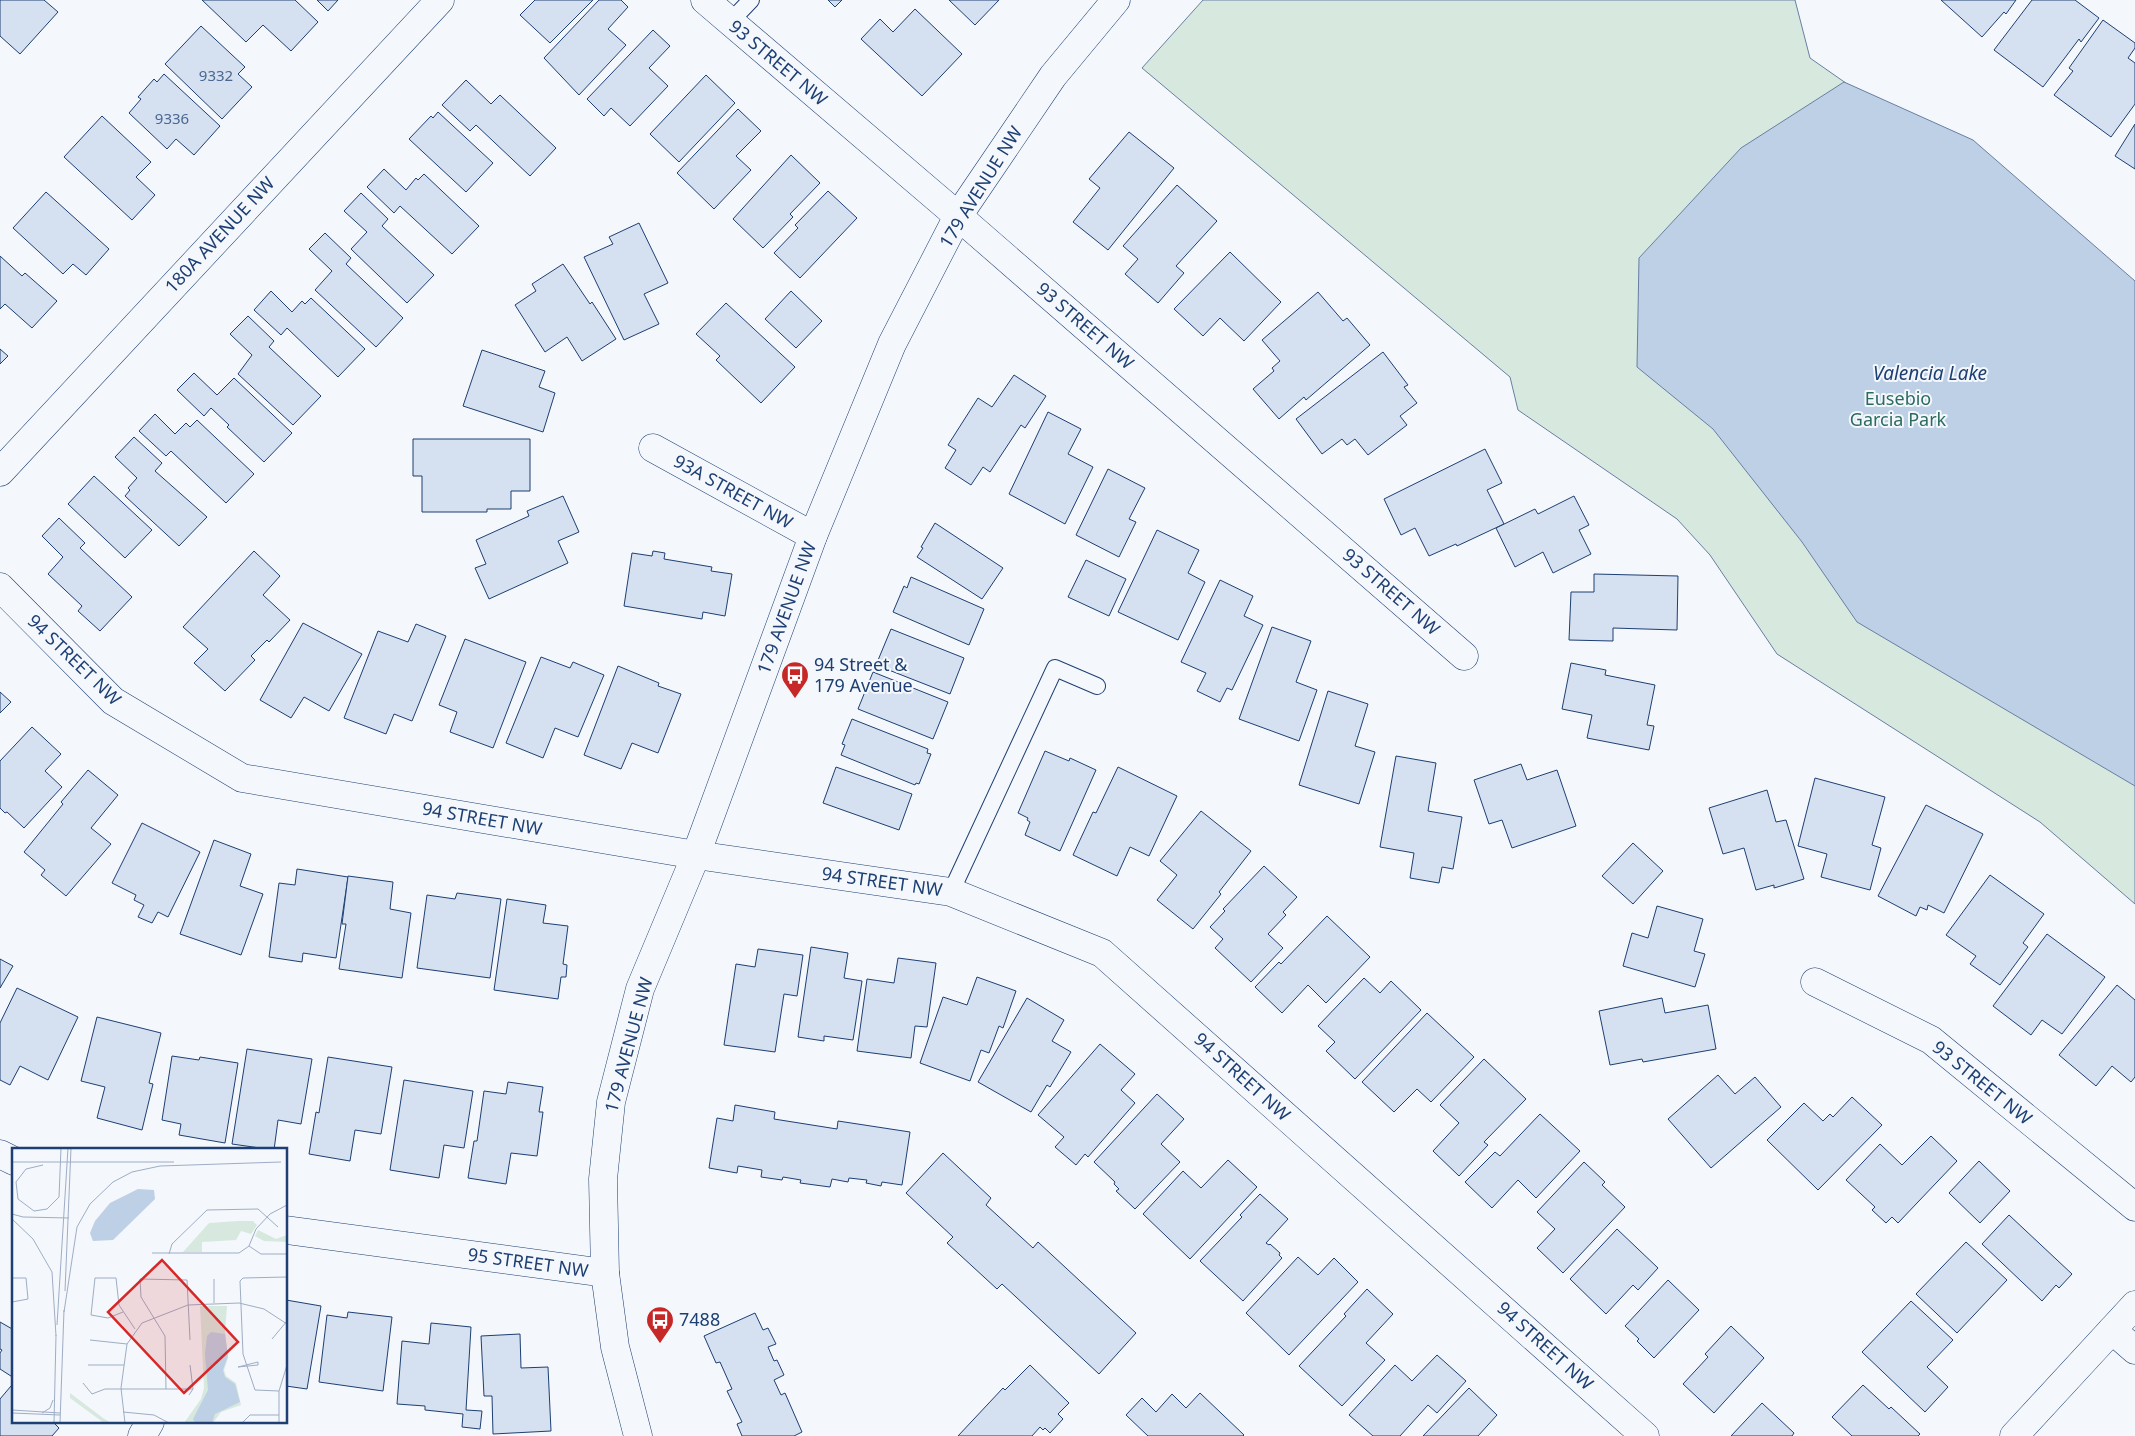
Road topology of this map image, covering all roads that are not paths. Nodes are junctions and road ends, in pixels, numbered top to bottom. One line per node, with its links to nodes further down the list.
1 (440, 0): 8 (street, 180A AVENUE NW)
2 (704, 0): 5 (street, 93 STREET NW)
3 (750, 0): 5 (lane)
4 (1116, 0): 6 (street, 179 AVENUE NW)
5 (730, 22): 6 (street, 93 STREET NW)
6 (958, 216): 9 (street, 179 AVENUE NW); 11 (street, 93 STREET NW)
7 (653, 448): 9 (street, 93A STREET NW)
8 (0, 472)
9 (813, 536): 13 (street, 179 AVENUE NW)
10 (0, 587): 13 (street, 94 STREET NW)
11 (1464, 656)
12 (1096, 686): 14 (lane)
13 (696, 855): 14 (street, 94 STREET NW); 20 (street, 179 AVENUE NW)
14 (951, 892): 27 (street, 94 STREET NW)
15 (1815, 982): 18 (street, 93 STREET NW)
16 (0, 1154): 17 (street)
17 (12, 1160)
18 (2135, 1207)
19 (288, 1230): 20 (street, 95 STREET NW)
20 (605, 1273): 26 (street, 95 STREET NW)
21 (2135, 1305): 22 (street)
22 (2112, 1330): 23 (street); 28 (street)
23 (2135, 1350)
24 (149, 1424): 25 (street)
25 (142, 1436)
26 (638, 1436)
27 (1645, 1436)
28 (2014, 1436)

